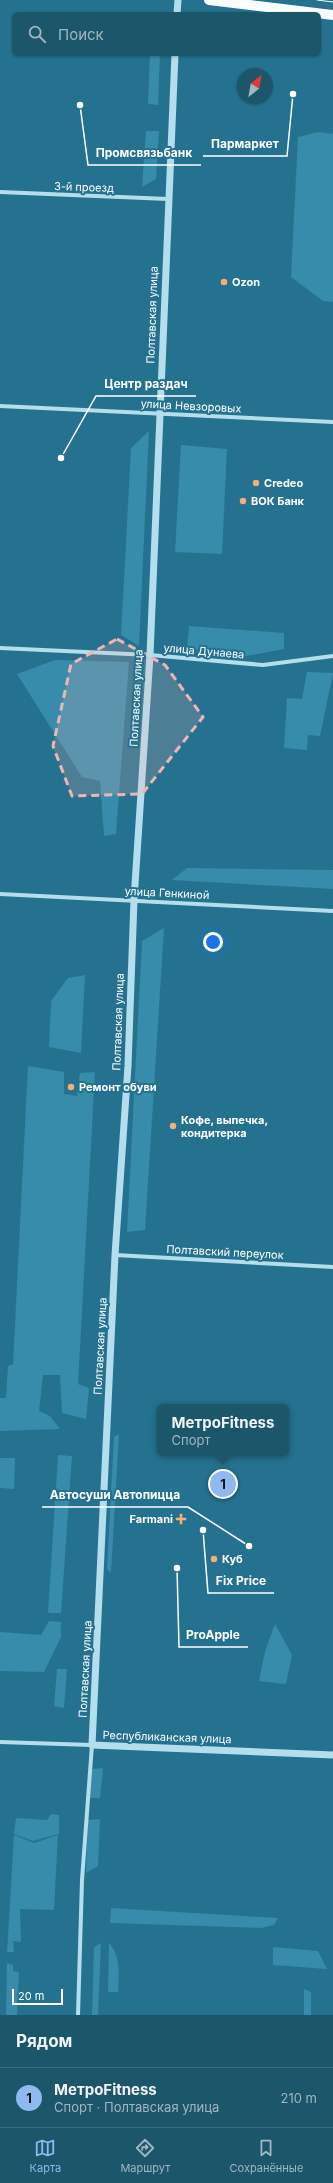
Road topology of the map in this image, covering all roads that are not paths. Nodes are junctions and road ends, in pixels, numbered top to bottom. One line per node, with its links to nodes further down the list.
1 (178, 0): 3 (street)
2 (209, 0): 4 (main road)
3 (177, 12)
4 (308, 12)
5 (321, 14): 6 (main road)
6 (333, 15)
7 (175, 56): 9 (street, Полтавская улица)
8 (0, 192): 9 (street, 3-й проезд)
9 (168, 199): 11 (street, Полтавская улица)
10 (0, 406): 11 (street, улица Невзоровых)
11 (159, 413): 12 (street, улица Невзоровых); 14 (street, Полтавская улица)
12 (333, 422)
13 (0, 648): 14 (street, улица Дунаева)
14 (150, 655): 15 (street, улица Дунаева); 17 (street, Полтавская улица)
15 (333, 656)
16 (0, 894): 17 (street, улица Генкиной)
17 (134, 900): 18 (street, улица Генкиной); 19 (street, Полтавская улица)
18 (333, 911)
19 (115, 1255): 20 (street, Полтавский переулок); 22 (street, Полтавская улица)
20 (333, 1267)
21 (0, 1742): 22 (street, Республиканская улица)
22 (92, 1745): 23 (street, Республиканская улица); 24 (street, Полтавская улица)
23 (333, 1756)
24 (78, 2015)

